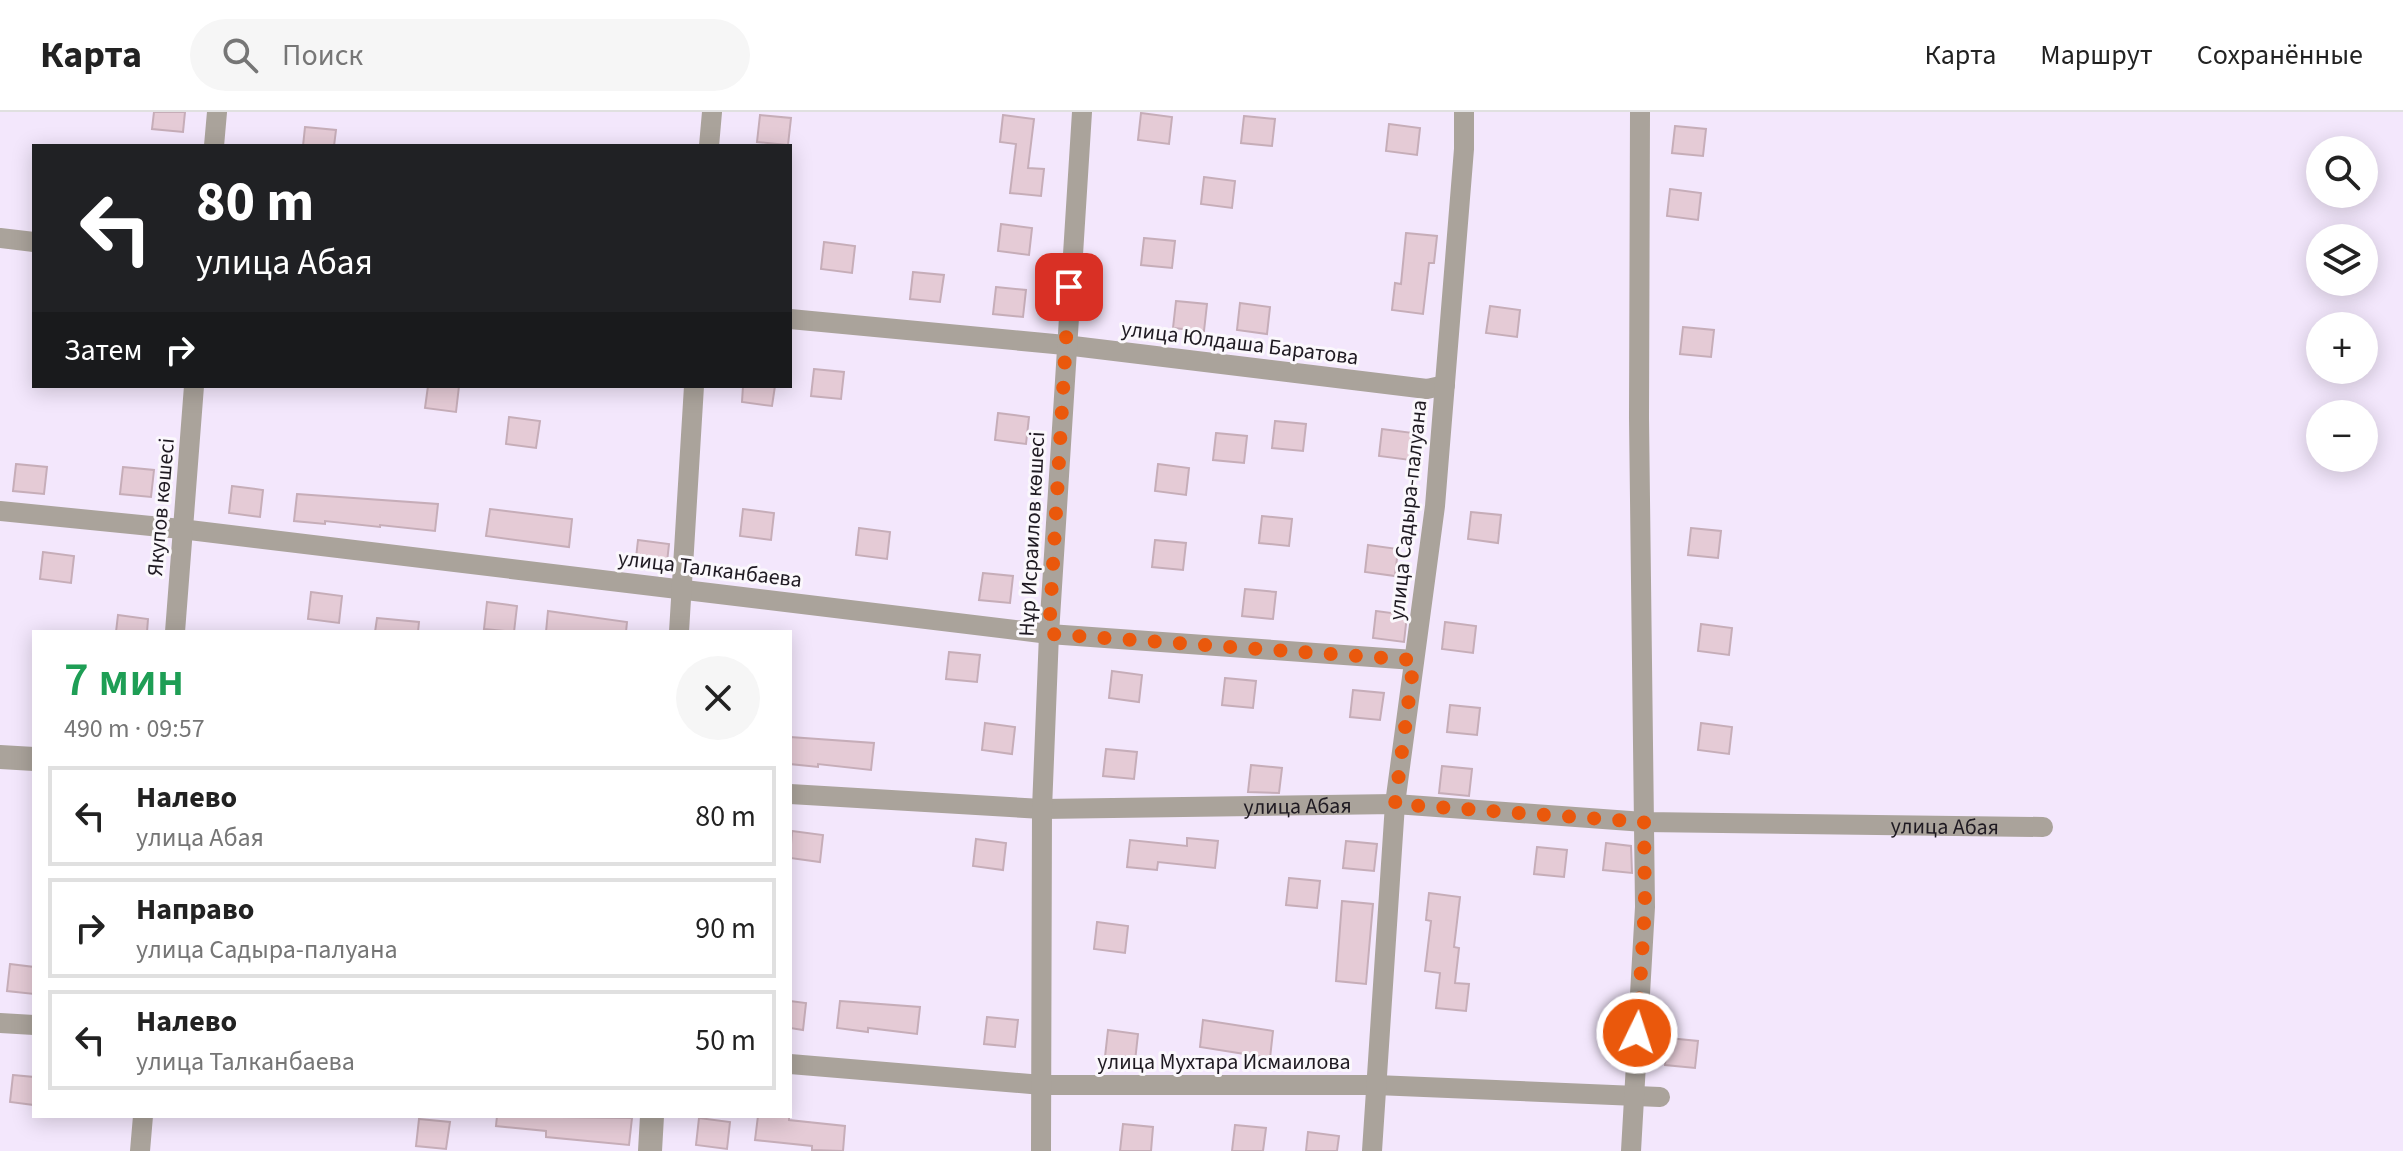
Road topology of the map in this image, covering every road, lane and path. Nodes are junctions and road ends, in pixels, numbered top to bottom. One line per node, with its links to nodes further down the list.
1 (217, 112): 6 (street)
2 (712, 112): 7 (street)
3 (1082, 112): 11 (street, Нұр Исраилов көшесі)
4 (1464, 112): 12 (street, улица Садыра-палуана)
5 (1640, 112): 27 (street)
6 (214, 144)
7 (709, 144)
8 (0, 238): 9 (street)
9 (32, 242)
10 (792, 319): 11 (street, улица Юлдаша Баратова)
11 (1065, 345): 12 (street, улица Юлдаша Баратова); 20 (street, Нұр Исраилов көшесі)
12 (1445, 385): 21 (street, улица Садыра-палуана)
13 (194, 388): 16 (street, Якупов көшесі)
14 (694, 388): 17 (street)
15 (0, 511): 16 (street, улица Талканбаева)
16 (181, 529): 17 (street, улица Талканбаева); 18 (street, Якупов көшесі)
17 (681, 589): 19 (street); 20 (street, улица Талканбаева)
18 (175, 630)
19 (679, 630)
20 (1049, 634): 21 (street, улица Талканбаева); 26 (street, Нұр Исраилов көшесі)
21 (1414, 660): 25 (street, улица Садыра-палуана)
22 (0, 757): 23 (street)
23 (32, 759)
24 (792, 794): 26 (street, улица Абая)
25 (1395, 804): 26 (street, улица Абая); 27 (street, улица Абая); 33 (street, улица Садыра-палуана)
26 (1042, 809): 32 (street, Нұр Исраилов көшесі)
27 (1644, 822): 28 (street, улица Абая); 34 (street)
28 (2043, 827)
29 (0, 1023): 30 (street)
30 (32, 1025)
31 (792, 1064): 32 (street, улица Мухтара Исмаилова)
32 (1042, 1085): 33 (street, улица Мухтара Исмаилова); 40 (street, Нұр Исраилов көшесі)
33 (1376, 1085): 34 (street, улица Мухтара Исмаилова); 41 (street, улица Садыра-палуана)
34 (1633, 1096): 35 (street, улица Мухтара Исмаилова); 42 (street)
35 (1660, 1097)
36 (143, 1118): 38 (street)
37 (652, 1118): 39 (street)
38 (140, 1151)
39 (650, 1151)
40 (1041, 1151)
41 (1372, 1151)
42 (1631, 1151)

